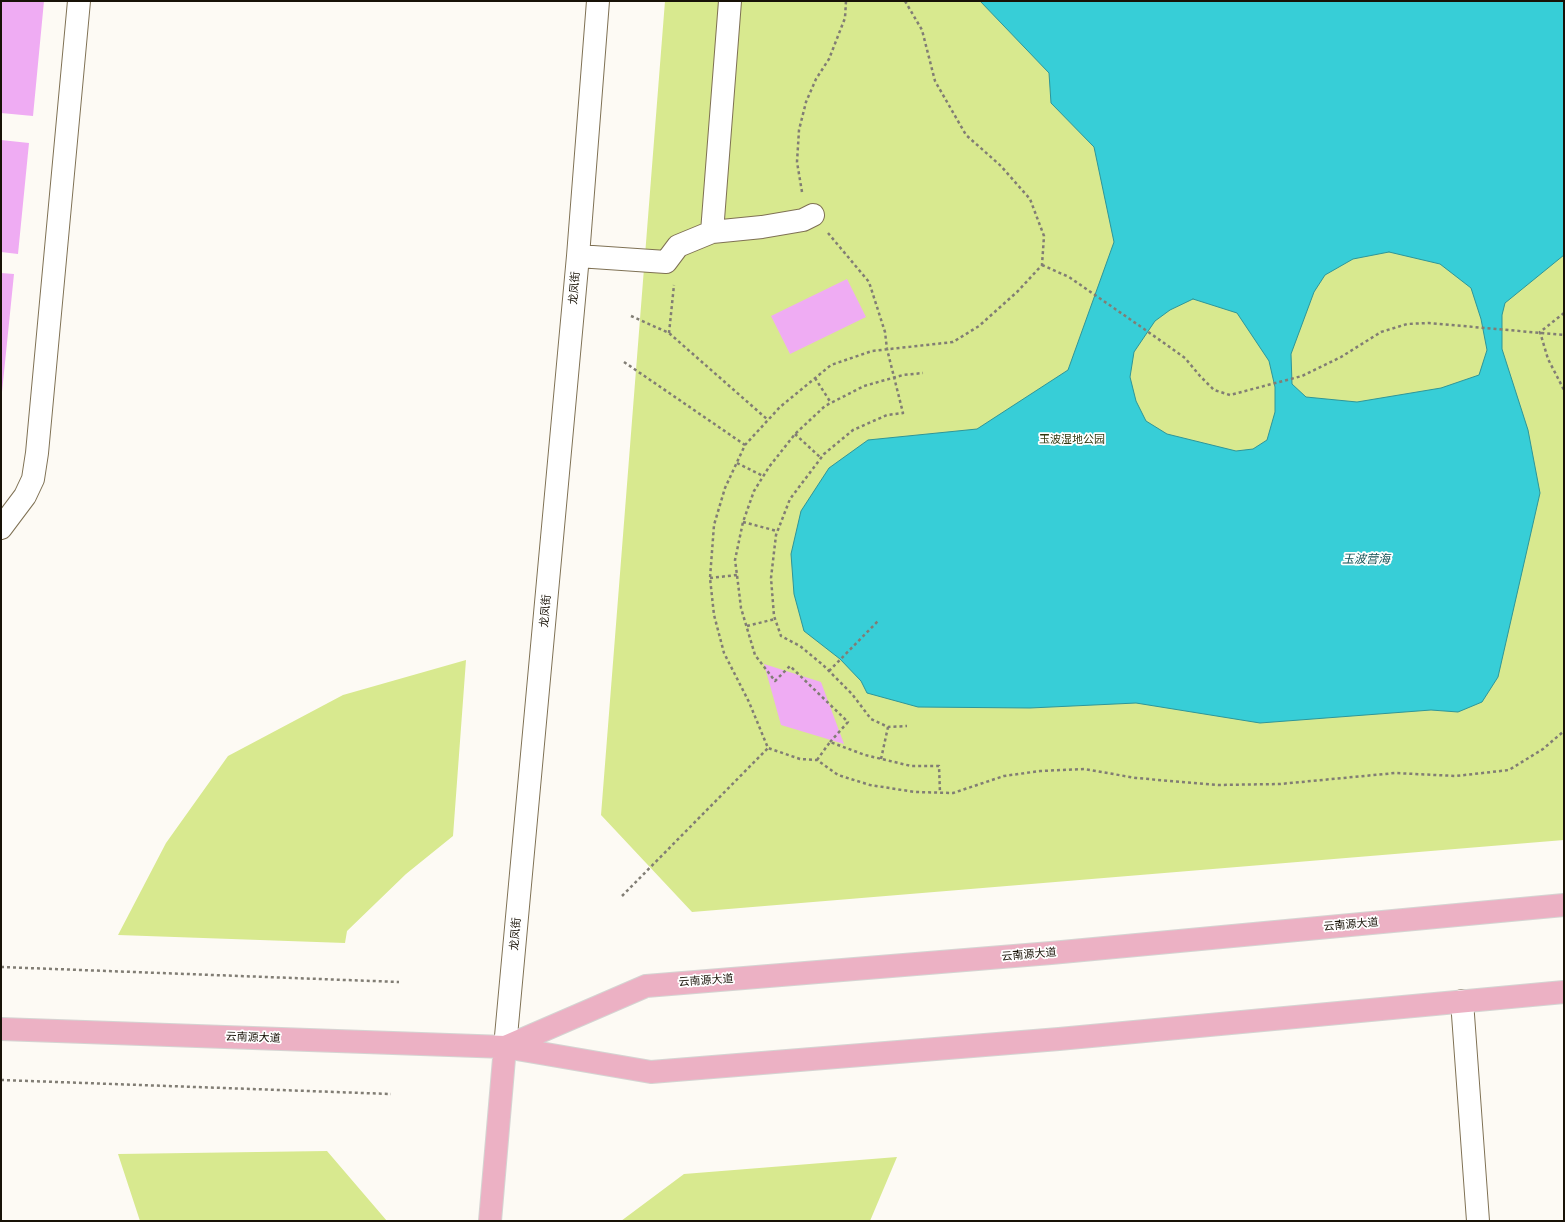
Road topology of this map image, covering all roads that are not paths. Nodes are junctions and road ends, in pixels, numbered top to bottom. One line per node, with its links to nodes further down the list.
1 (79, 1): 7 (street)
2 (598, 1): 6 (street, 龙凤街)
3 (730, 1): 5 (street)
4 (813, 215): 5 (street)
5 (712, 232): 6 (street)
6 (578, 256): 12 (street, 龙凤街)
7 (1, 528)
8 (1564, 905): 12 (main road, 云南源大道)
9 (1564, 992): 10 (main road, 云南源大道)
10 (1462, 1001): 12 (main road, 云南源大道); 14 (street)
11 (1, 1029): 12 (main road, 云南源大道)
12 (505, 1047): 13 (main road, 龙凤街)
13 (490, 1221)
14 (1478, 1221)

